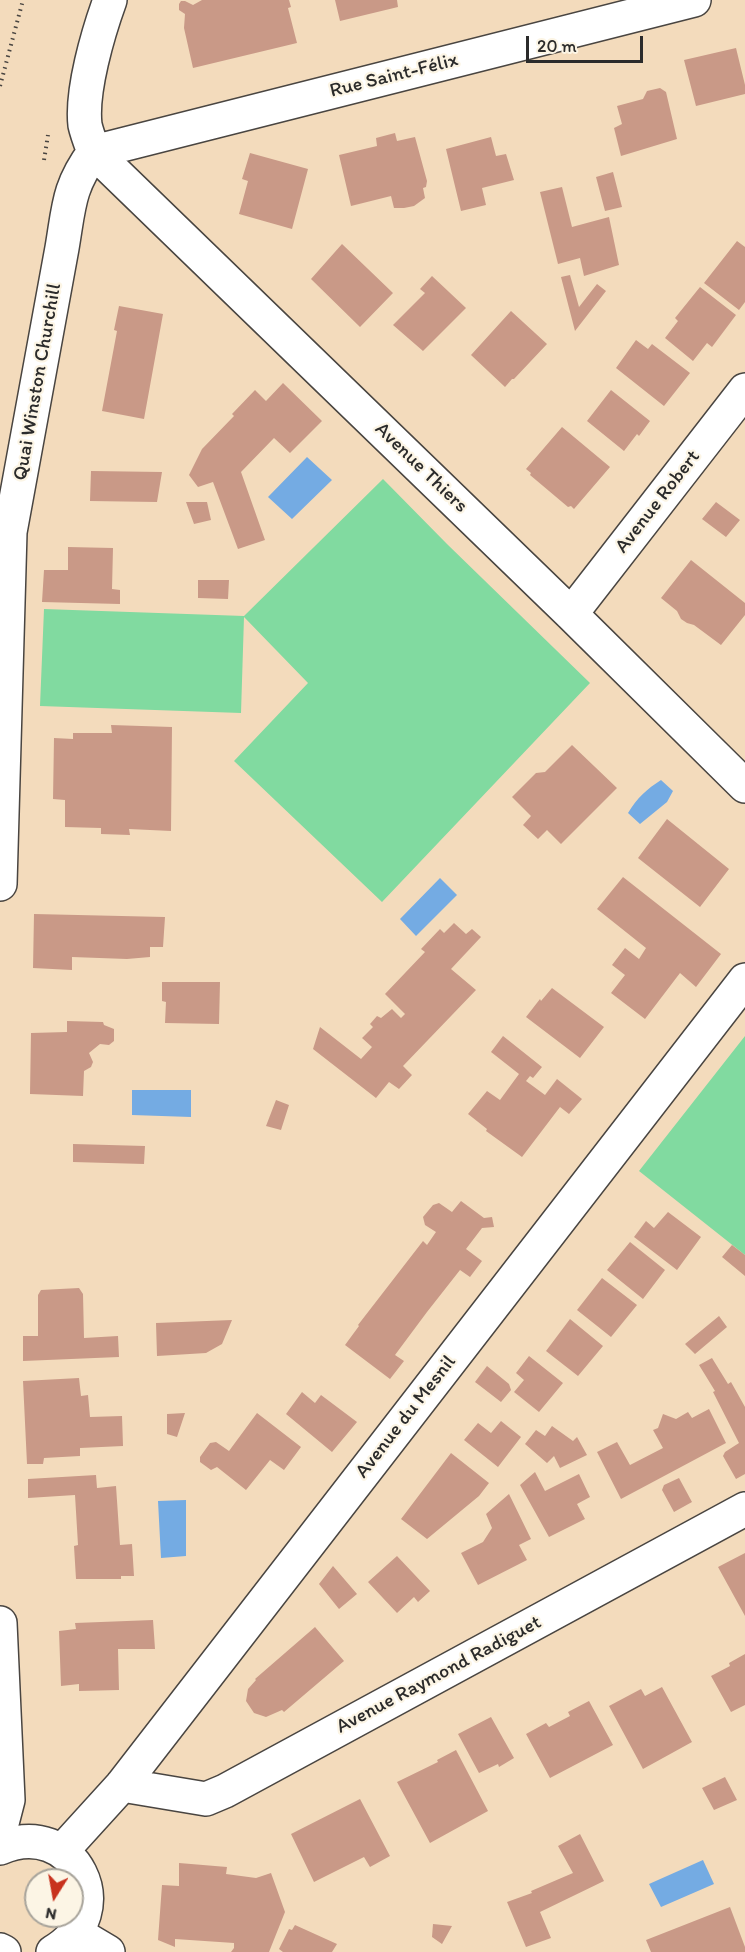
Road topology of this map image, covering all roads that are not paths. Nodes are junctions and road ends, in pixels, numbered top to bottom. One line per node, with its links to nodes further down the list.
1 (110, 0): 3 (street)
2 (694, 0): 3 (street, Rue Saint-Félix)
3 (94, 152): 5 (street, Avenue Thiers); 7 (street, Quai Winston Churchill)
4 (745, 390): 5 (street, Avenue Robert)
5 (571, 614): 6 (street, Avenue Thiers)
6 (745, 786)
7 (0, 884)
8 (745, 980): 11 (street, Avenue du Mesnil)
9 (745, 1509): 11 (street, Avenue Raymond Radiguet)
10 (0, 1623): 12 (street)
11 (122, 1785): 14 (street, Avenue du Mesnil)
12 (0, 1832)
13 (0, 1848): 14 (street)
14 (62, 1851): 15 (street)
15 (64, 1942): 18 (street)
16 (0, 1950): 17 (street)
17 (4, 1952)
18 (108, 1952)

